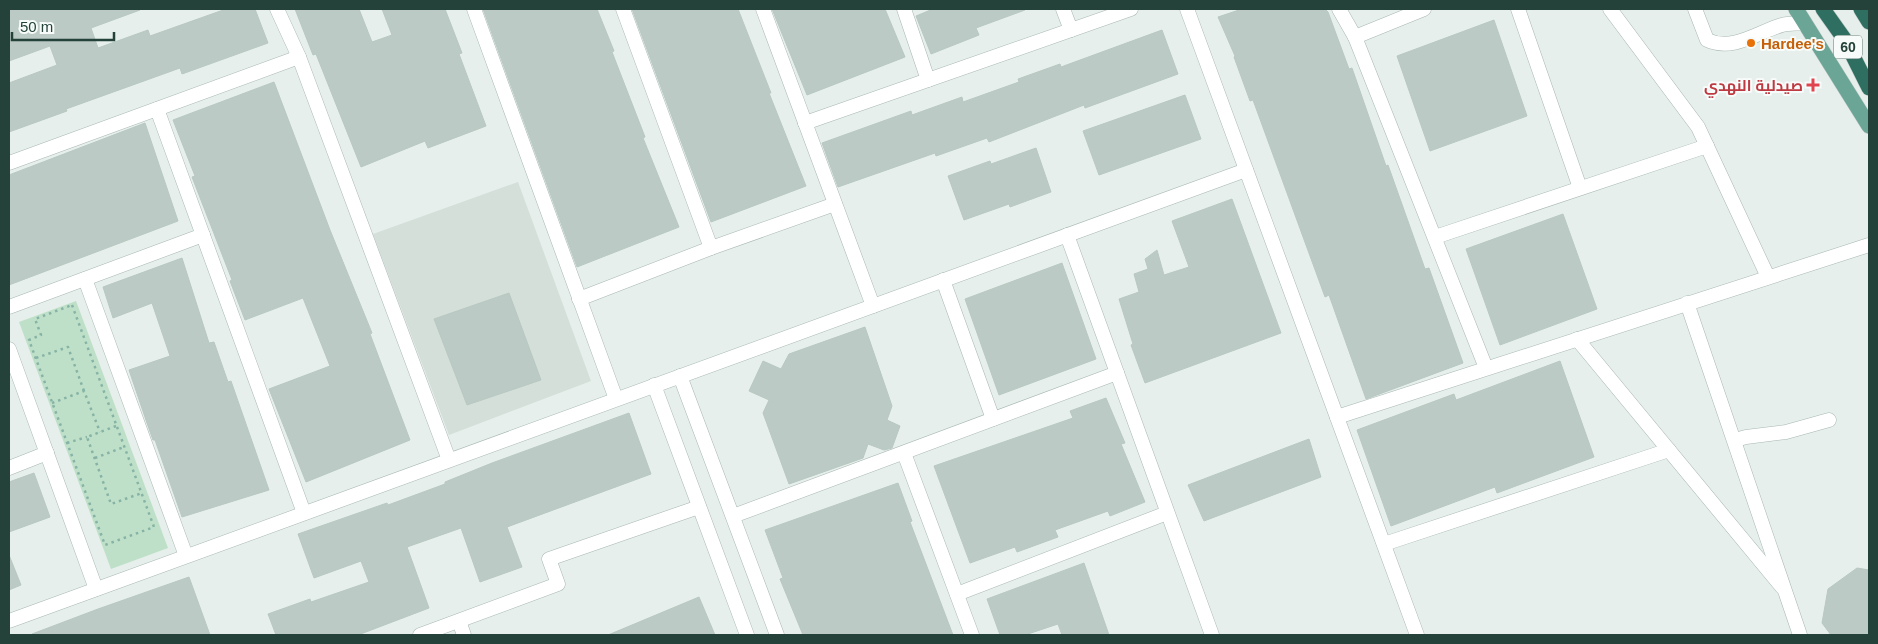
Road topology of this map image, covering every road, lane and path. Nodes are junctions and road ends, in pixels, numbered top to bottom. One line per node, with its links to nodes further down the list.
1 (278, 9): 21 (street)
2 (474, 9): 40 (street)
3 (623, 9): 36 (street)
4 (763, 9): 25 (street)
5 (904, 9): 22 (street)
6 (1063, 9): 19 (street)
7 (1131, 9): 19 (street)
8 (1186, 9): 29 (street)
9 (1339, 9): 20 (street)
10 (1424, 9): 20 (street)
11 (1518, 9): 30 (street)
12 (1610, 9): 27 (street)
13 (1694, 9): 18 (street)
14 (1796, 9): 18 (main road)
15 (1823, 9): 23 (highway, 60)
16 (1860, 9): 17 (highway, 60)
17 (1869, 22)
18 (1806, 23): 26 (main road)
19 (1071, 30): 22 (street)
20 (1355, 37): 34 (street)
21 (300, 57): 24 (street); 67 (street)
22 (928, 80): 25 (street)
23 (1869, 88)
24 (157, 108): 28 (street); 32 (street)
25 (805, 123): 31 (street)
26 (1869, 126)
27 (1707, 146): 30 (street); 37 (street)
28 (9, 163)
29 (1246, 170): 33 (street); 54 (street)
30 (1580, 188): 34 (street)
31 (835, 204): 36 (street); 42 (street)
32 (203, 235): 38 (street); 71 (street)
33 (1066, 235): 39 (street); 48 (street)
34 (1435, 237): 47 (street)
35 (1869, 245): 37 (street)
36 (711, 248): 40 (street)
37 (1768, 277): 41 (street)
38 (85, 279): 43 (street); 75 (street)
39 (943, 280): 42 (street); 55 (street)
40 (579, 299): 52 (street)
41 (1688, 303): 44 (street); 60 (street)
42 (873, 306): 49 (street)
43 (9, 307)
44 (1577, 339): 47 (street); 63 (street)
45 (9, 349): 65 (street)
46 (36, 358): 51 (path); 53 (path); 57 (path)
47 (1486, 368): 54 (street)
48 (1117, 373): 55 (street); 72 (street)
49 (680, 376): 50 (street); 73 (street)
50 (654, 385): 52 (street); 70 (street)
51 (84, 391): 53 (path); 58 (path)
52 (616, 399): 67 (street)
53 (52, 403): 61 (path)
54 (1337, 417): 74 (street)
55 (993, 419): 64 (street)
56 (1829, 420): 60 (street)
57 (117, 426): 58 (path); 62 (path)
58 (100, 432): 59 (path)
59 (86, 437): 61 (path); 66 (path)
60 (1735, 440): 77 (street)
61 (67, 443): 69 (path)
62 (124, 447): 66 (path); 69 (path)
63 (1669, 450): 74 (street); 77 (street)
64 (904, 452): 73 (street); 78 (street)
65 (47, 454): 68 (street); 76 (street)
66 (94, 458): 69 (path)
67 (449, 460): 71 (street)
68 (9, 468)
69 (142, 493)
70 (699, 507): 80 (street); 83 (street)
71 (304, 513): 75 (street)
72 (1167, 513): 78 (street); 86 (street)
73 (733, 516): 84 (street)
74 (1384, 544): 87 (street)
75 (186, 556): 76 (street)
76 (96, 589): 79 (street)
77 (1787, 593): 88 (street)
78 (957, 594): 85 (street)
79 (9, 621)
80 (459, 621): 81 (street); 82 (street)
81 (420, 635)
82 (464, 635)
83 (747, 635)
84 (777, 635)
85 (972, 635)
86 (1212, 635)
87 (1417, 635)
88 (1800, 635)

